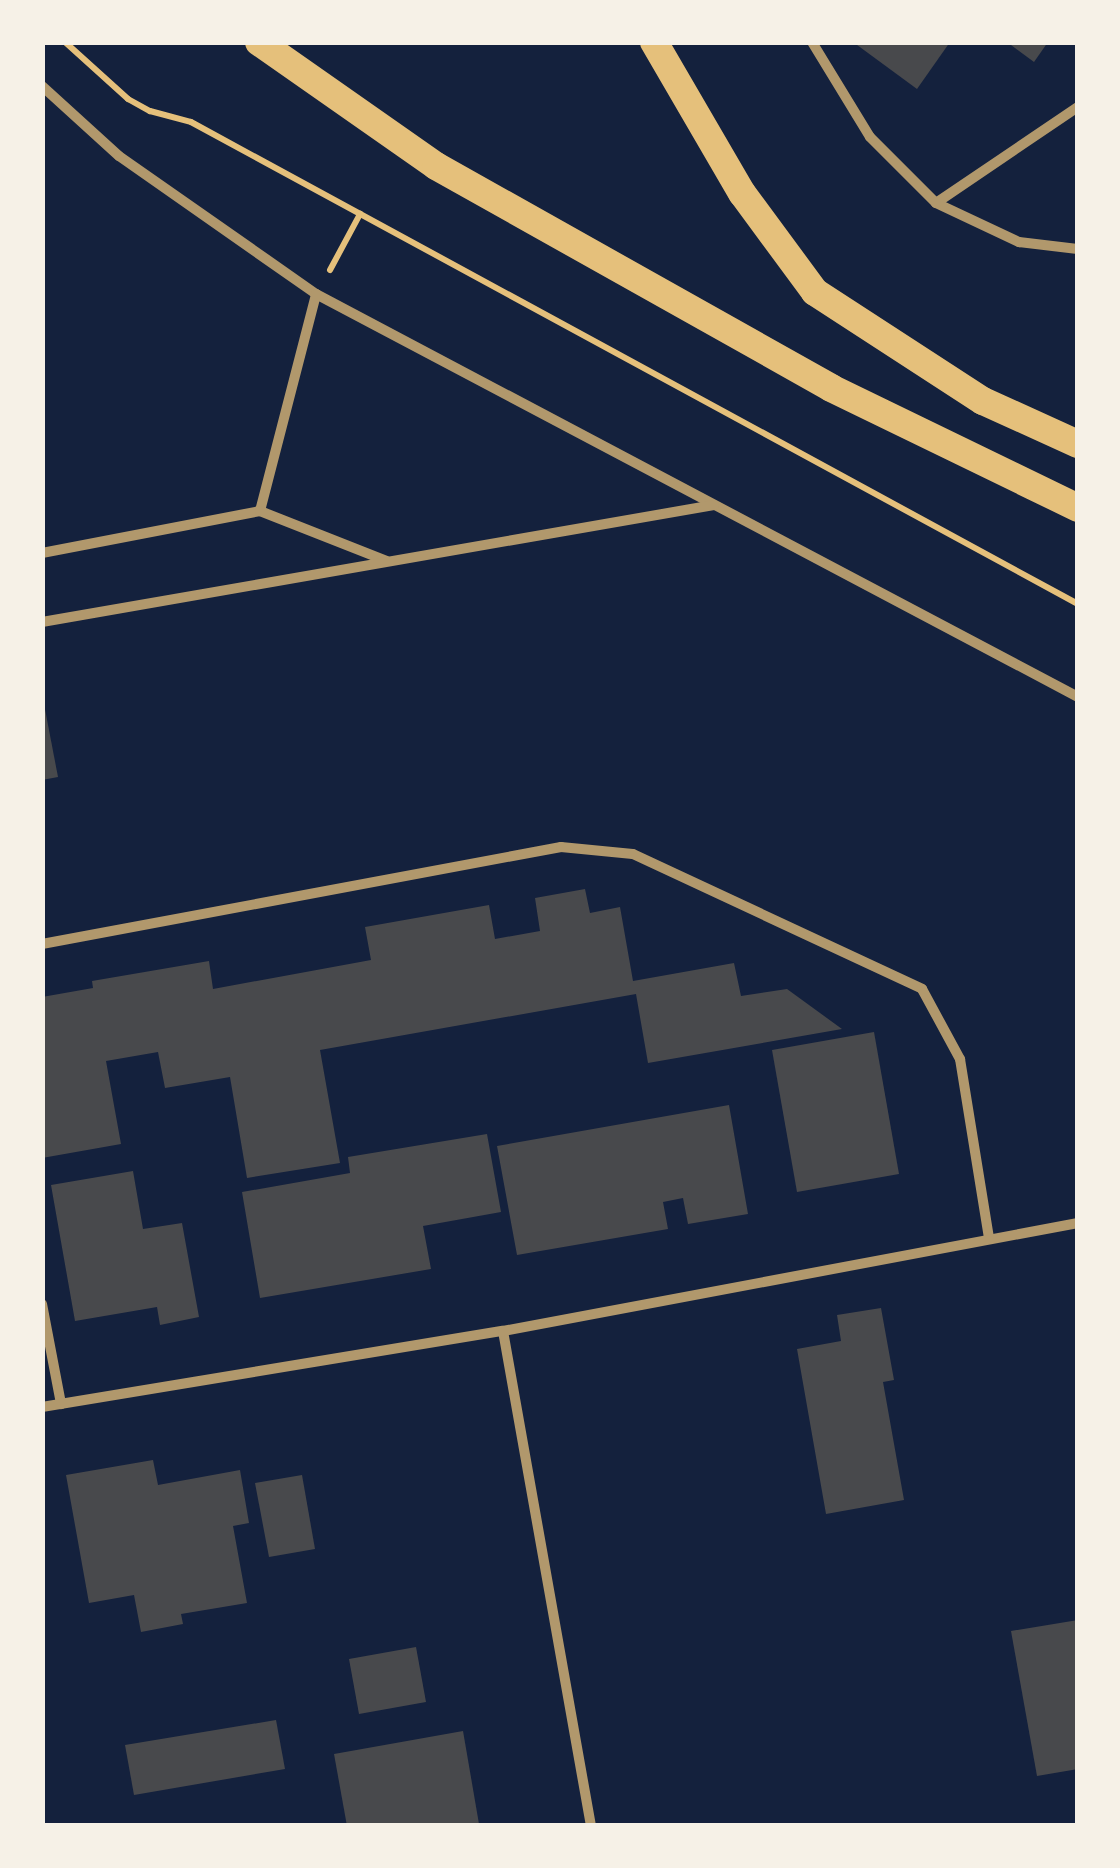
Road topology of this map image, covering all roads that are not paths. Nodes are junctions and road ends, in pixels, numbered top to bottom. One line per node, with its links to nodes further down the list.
1 (259, 42): 11 (highway)
2 (654, 42): 9 (highway)
3 (812, 42): 6 (street)
4 (42, 86): 8 (street)
5 (1078, 107): 6 (street)
6 (936, 203): 7 (street)
7 (1078, 248)
8 (316, 294): 10 (street); 12 (street)
9 (1078, 444)
10 (716, 504): 14 (street); 16 (street)
11 (1078, 508)
12 (260, 511): 13 (street); 14 (street)
13 (42, 553)
14 (388, 562): 15 (street)
15 (42, 622)
16 (1078, 697)
17 (42, 944): 19 (street)
18 (1078, 1223): 19 (street)
19 (989, 1240): 21 (street)
20 (42, 1304): 22 (street)
21 (503, 1331): 22 (street); 24 (street)
22 (61, 1404): 23 (street)
23 (42, 1408)
24 (591, 1826)

